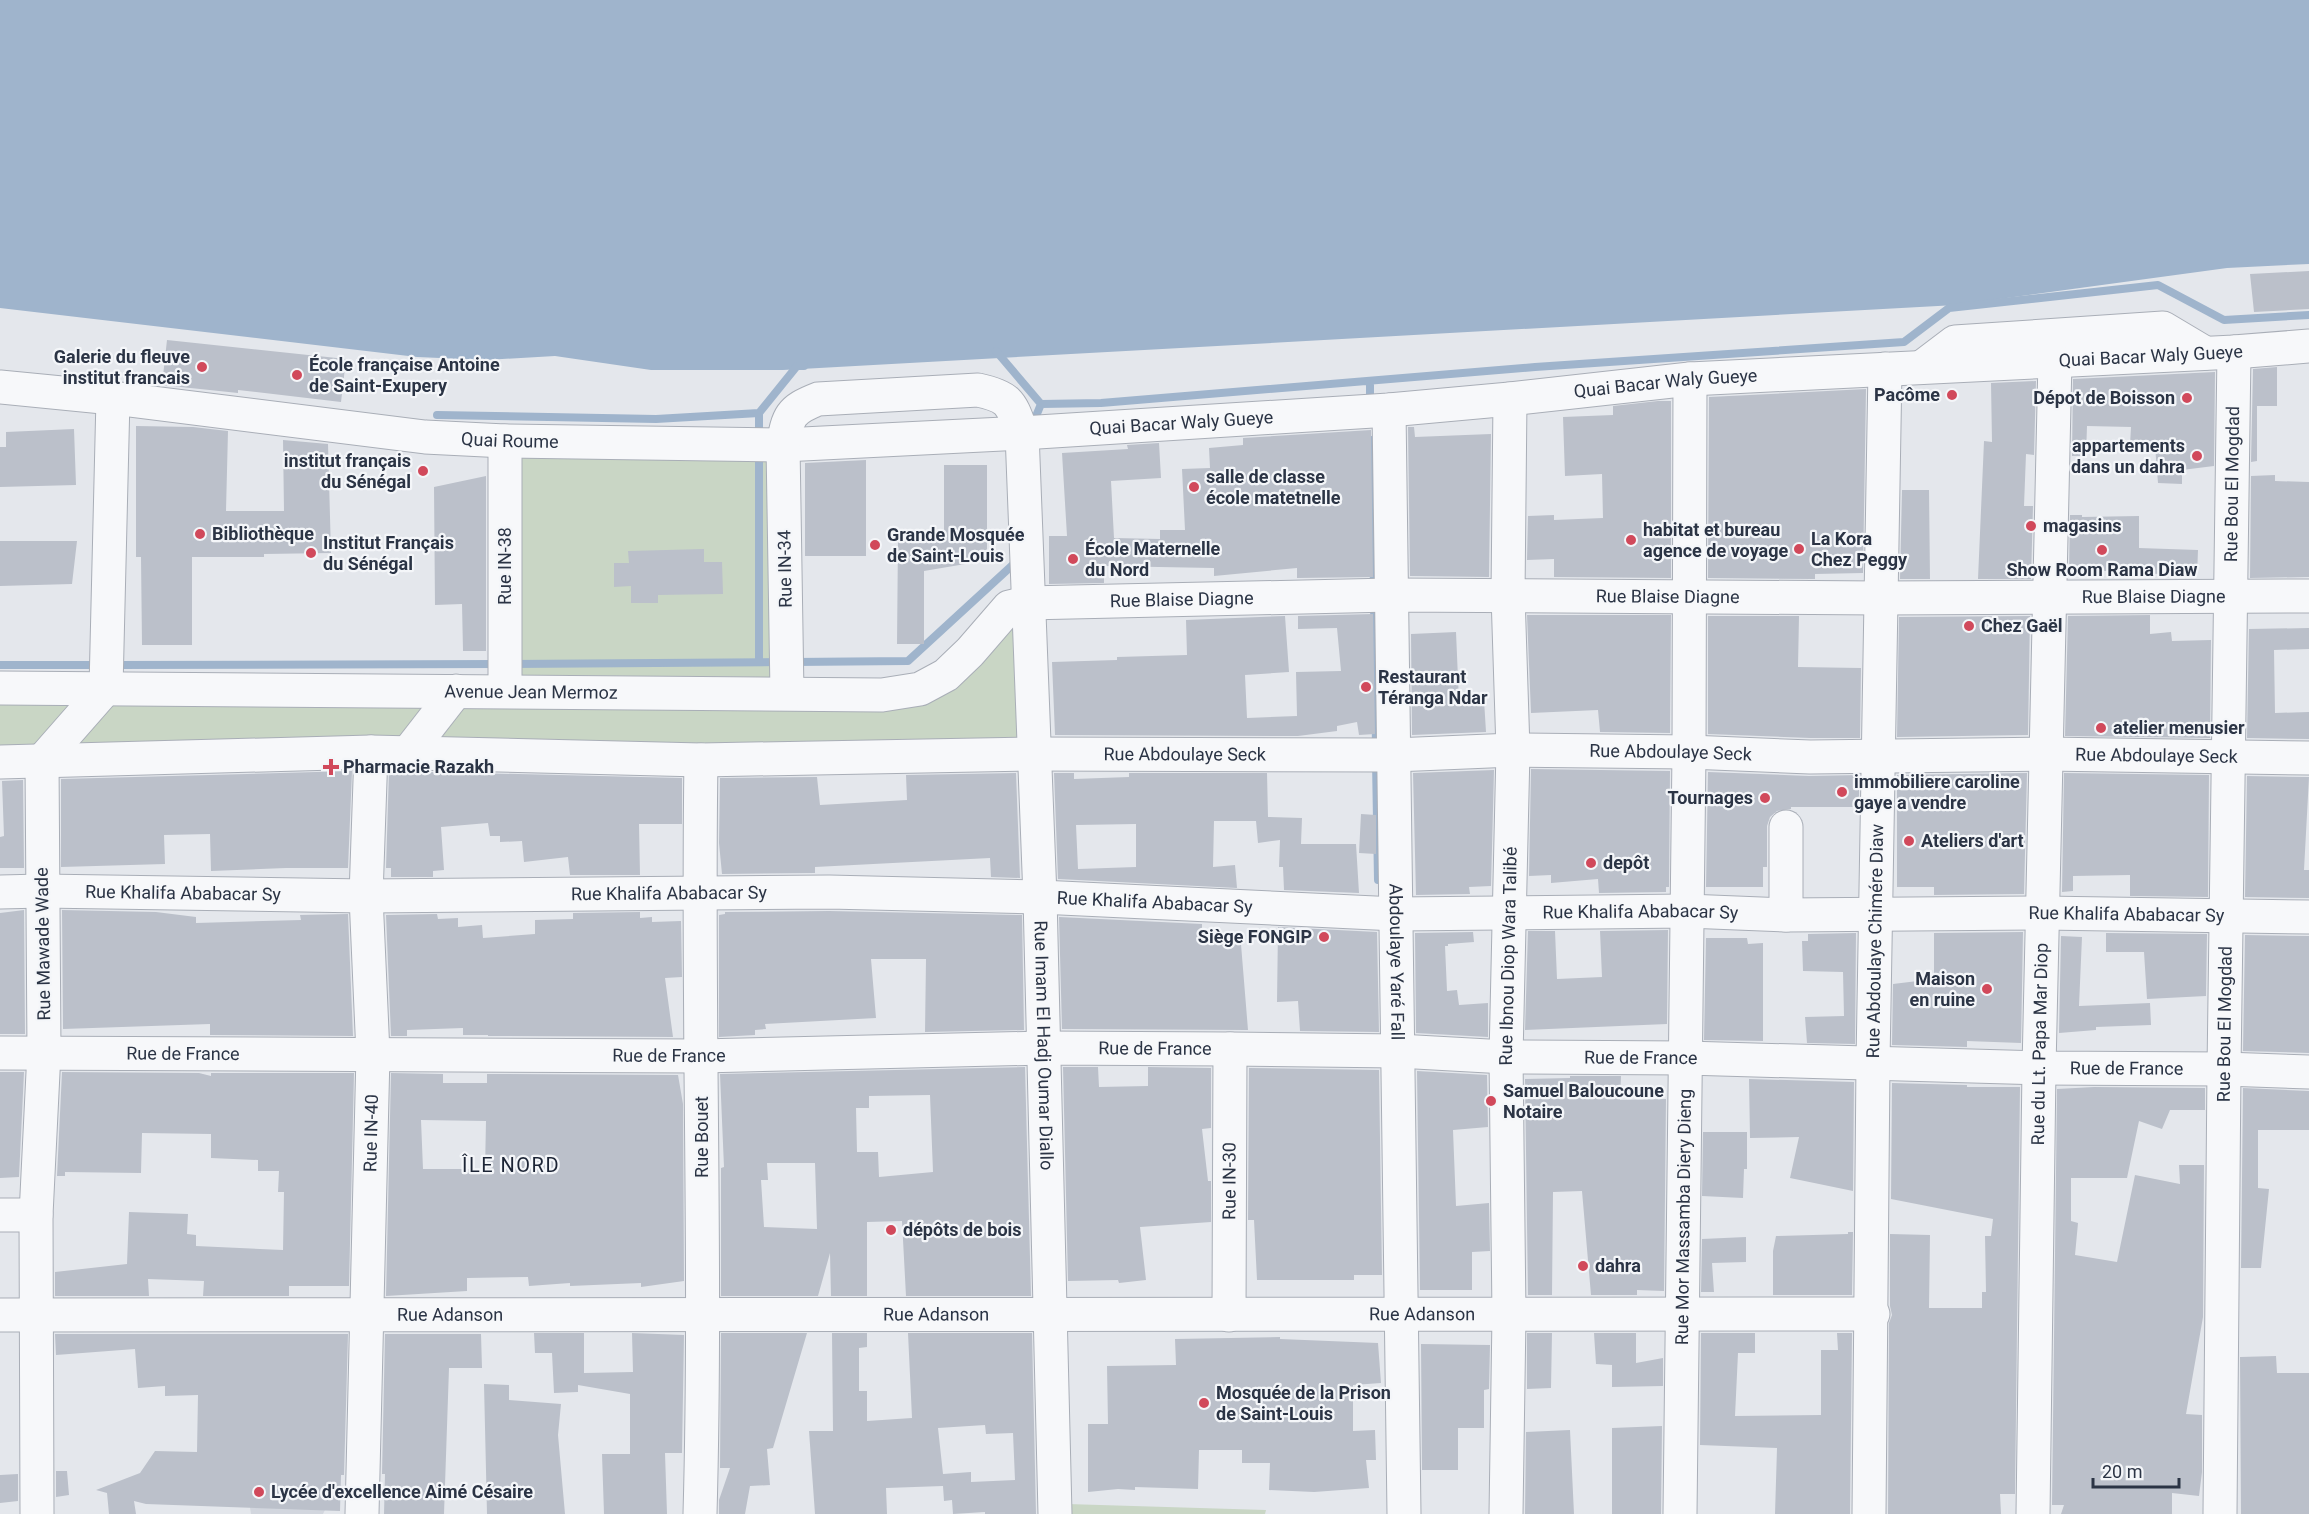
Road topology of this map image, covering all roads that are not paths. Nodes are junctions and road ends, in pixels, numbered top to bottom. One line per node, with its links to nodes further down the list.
1 (2309, 346): 2 (street, Quai Bacar Waly Gueye)
2 (2219, 352): 3 (street, Quai Bacar Waly Gueye); 4 (street); 18 (street, Rue Bou El Mogdad)
3 (2055, 360): 4 (street, Quai Bacar Waly Gueye); 17 (street, Rue du Lt. Papa Mar Diop)
4 (1922, 367): 5 (street, Quai Bacar Waly Gueye)
5 (1885, 369): 6 (street, Quai Bacar Waly Gueye); 20 (street, Rue Abdoulaye Chimére Diaw)
6 (1690, 379): 9 (street, Quai Bacar Waly Gueye); 16 (street, Rue Mor Massamba Diery Dieng)
7 (0, 387): 8 (street, Quai Roume)
8 (113, 398): 12 (street, Quai Roume); 23 (street)
9 (1510, 399): 10 (street, Quai Bacar Waly Gueye); 15 (street, Rue Ibnou Diop Wara Talibé)
10 (1389, 410): 11 (street, Quai Bacar Waly Gueye); 14 (street, Abdoulaye Yaré Fall)
11 (1022, 433): 13 (street, Quai Roume); 13 (street, Rue IN-34); 21 (street, Rue Imam El Hadj Oumar Diallo)
12 (505, 441): 13 (street, Quai Roume); 25 (street, Rue IN-38)
13 (783, 446): 26 (street, Rue IN-34)
14 (1391, 595): 15 (street, Rue Blaise Diagne); 21 (street, Rue Blaise Diagne); 33 (street, Abdoulaye Yaré Fall)
15 (1508, 595): 16 (street, Rue Blaise Diagne); 27 (street, Rue Ibnou Diop Wara Talibé)
16 (1688, 596): 20 (street, Rue Blaise Diagne); 29 (street, Rue Mor Massamba Diery Dieng)
17 (2050, 596): 18 (street, Rue Blaise Diagne); 20 (street, Rue Blaise Diagne); 32 (street, Rue du Lt. Papa Mar Diop)
18 (2231, 596): 19 (street, Rue Blaise Diagne); 35 (street, Rue Bou El Mogdad)
19 (2309, 596)
20 (1881, 598): 34 (street, Rue Abdoulaye Chimére Diaw)
21 (1027, 603): 26 (street, Avenue Jean Mermoz); 31 (street, Rue Imam El Hadj Oumar Diallo)
22 (0, 688): 23 (street, Avenue Jean Mermoz)
23 (106, 688): 24 (street, Avenue Jean Mermoz); 38 (street)
24 (456, 691): 25 (street, Avenue Jean Mermoz); 30 (street)
25 (505, 691): 26 (street, Avenue Jean Mermoz)
26 (787, 693)
27 (1513, 750): 29 (street, Rue Abdoulaye Seck); 33 (street, Rue Abdoulaye Seck); 49 (street, Rue Ibnou Diop Wara Talibé)
28 (371, 752): 30 (street); 38 (street); 44 (street, Rue IN-40)
29 (1689, 752): 34 (street, Rue Abdoulaye Seck); 46 (street, Rue Mor Massamba Diery Dieng)
30 (407, 754): 37 (street)
31 (1033, 754): 33 (street, Rue Abdoulaye Seck); 37 (street); 45 (street, Rue Imam El Hadj Oumar Diallo)
32 (2046, 754): 34 (street, Rue Abdoulaye Seck); 35 (street, Rue Abdoulaye Seck); 47 (street, Rue du Lt. Papa Mar Diop)
33 (1394, 755): 48 (street, Abdoulaye Yaré Fall)
34 (1879, 756): 51 (street, Rue Abdoulaye Chimére Diaw)
35 (2229, 758): 36 (street, Rue Abdoulaye Seck); 52 (street, Rue Bou El Mogdad)
36 (2309, 758)
37 (700, 760): 43 (street, Rue Bouet)
38 (42, 761): 39 (street); 41 (street, Rue Mawade Wade)
39 (0, 762)
40 (1786, 827): 50 (street)
41 (42, 891): 42 (street, Rue Khalifa Ababacar Sy); 44 (street, Rue Khalifa Ababacar Sy); 57 (street, Rue Mawade Wade)
42 (0, 892)
43 (698, 893): 44 (street, Rue Khalifa Ababacar Sy); 45 (street, Rue Khalifa Ababacar Sy); 60 (street, Rue Bouet)
44 (366, 896): 59 (street, Rue IN-40)
45 (1040, 897): 48 (street, Rue Khalifa Ababacar Sy); 54 (street, Rue Imam El Hadj Oumar Diallo)
46 (1687, 911): 49 (street, Rue Khalifa Ababacar Sy); 50 (street, Rue Khalifa Ababacar Sy); 62 (street, Rue Mor Massamba Diery Dieng)
47 (2043, 913): 51 (street, Rue Khalifa Ababacar Sy); 52 (street, Rue Khalifa Ababacar Sy); 64 (street, Rue du Lt. Papa Mar Diop)
48 (1396, 914): 49 (street, Rue Khalifa Ababacar Sy); 56 (street, Abdoulaye Yaré Fall)
49 (1509, 914): 61 (street, Rue Ibnou Diop Wara Talibé)
50 (1786, 915): 51 (street, Rue Khalifa Ababacar Sy)
51 (1876, 915): 63 (street, Rue Abdoulaye Chimére Diaw)
52 (2226, 916): 53 (street, Rue Khalifa Ababacar Sy); 65 (street, Rue Bou El Mogdad)
53 (2309, 917)
54 (1043, 1048): 55 (street, Rue de France); 60 (street, Rue de France); 74 (street, Rue Imam El Hadj Oumar Diallo)
55 (1230, 1049): 56 (street, Rue de France); 75 (street, Rue IN-30)
56 (1398, 1051): 61 (street, Rue de France); 76 (street, Abdoulaye Yaré Fall)
57 (44, 1052): 58 (street, Rue de France); 59 (street, Rue de France); 68 (street, Rue Mawade Wade)
58 (0, 1053)
59 (373, 1054): 60 (street, Rue de France); 72 (street, Rue IN-40)
60 (701, 1056): 73 (street, Rue Bouet)
61 (1506, 1057): 62 (street, Rue de France); 77 (street, Rue Ibnou Diop Wara Talibé)
62 (1686, 1058): 63 (street, Rue de France); 78 (street, Rue Mor Massamba Diery Dieng)
63 (1873, 1062): 64 (street, Rue de France); 69 (street, Rue Abdoulaye Chimére Diaw)
64 (2039, 1068): 65 (street, Rue de France); 87 (street, Rue du Lt. Papa Mar Diop)
65 (2224, 1069): 66 (street, Rue de France); 88 (street, Rue Bou El Mogdad)
66 (2309, 1072)
67 (0, 1215): 68 (street)
68 (36, 1215): 71 (street, Rue Mawade Wade)
69 (1873, 1314): 78 (street, Rue Adanson); 86 (street, Rue Abdoulaye Chimére Diaw)
70 (0, 1315): 71 (street, Rue Adanson)
71 (36, 1315): 72 (street, Rue Adanson); 79 (street, Rue Mawade Wade)
72 (365, 1315): 73 (street, Rue Adanson); 80 (street, Rue IN-40)
73 (703, 1315): 74 (street, Rue Adanson); 81 (street, Rue Bouet)
74 (1051, 1315): 75 (street, Rue Adanson); 82 (street, Rue Imam El Hadj Oumar Diallo)
75 (1229, 1315): 76 (street, Rue Adanson)
76 (1401, 1315): 77 (street, Rue Adanson); 83 (street, Abdoulaye Yaré Fall)
77 (1509, 1315): 78 (street, Rue Adanson); 84 (street, Rue Ibnou Diop Wara Talibé)
78 (1682, 1315): 85 (street, Rue Mor Massamba Diery Dieng)
79 (37, 1514)
80 (362, 1514)
81 (700, 1514)
82 (1055, 1514)
83 (1404, 1514)
84 (1506, 1514)
85 (1680, 1514)
86 (1869, 1514)
87 (2033, 1514)
88 (2220, 1514)

